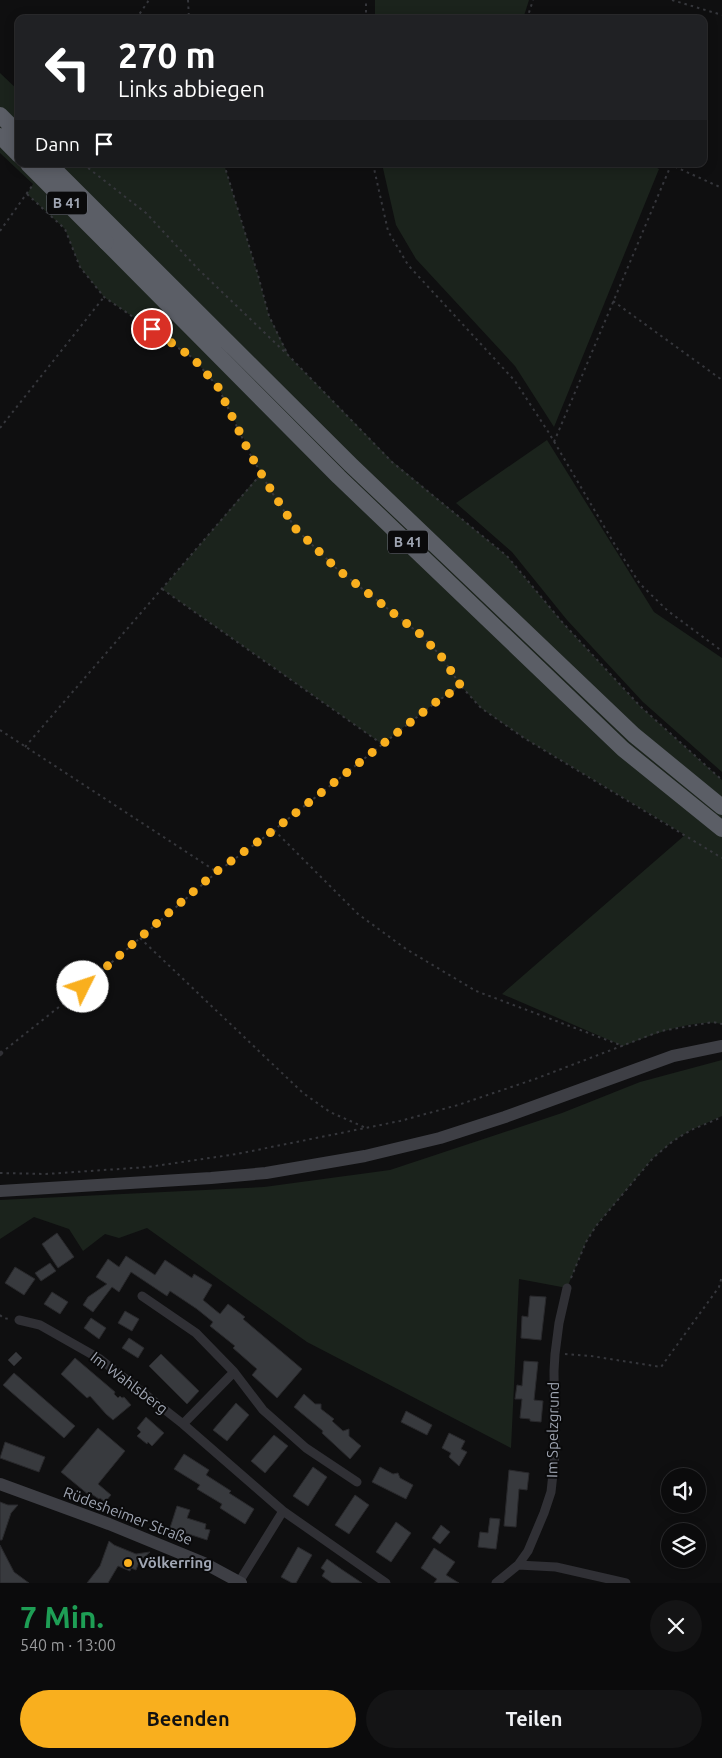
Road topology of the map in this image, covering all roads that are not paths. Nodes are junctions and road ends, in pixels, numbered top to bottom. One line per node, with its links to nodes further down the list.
1 (0, 115): 2 (highway)
2 (15, 130)
3 (0, 136): 4 (highway)
4 (15, 151)
5 (31, 167): 7 (highway, B 41, bridge)
6 (52, 167): 7 (highway, B 41)
7 (111, 236): 8 (highway, B 41); 9 (highway, B 41)
8 (722, 807)
9 (722, 829)
10 (722, 1046): 11 (main road)
11 (0, 1190)
12 (567, 1288): 20 (street, Im Spelzgrund)
13 (142, 1296): 15 (street)
14 (20, 1320): 16 (street, Im Wahlsberg)
15 (234, 1372): 16 (street, Im Wahlsberg); 17 (street)
16 (183, 1424): 19 (street, Im Wahlsberg)
17 (357, 1482)
18 (0, 1484): 21 (main road, Rüdesheimer Straße)
19 (283, 1511): 21 (street); 22 (street, Im Wahlsberg)
20 (518, 1565): 23 (street, Im Spelzgrund); 24 (street)
21 (240, 1582)
22 (386, 1583)
23 (496, 1583)
24 (626, 1583)

